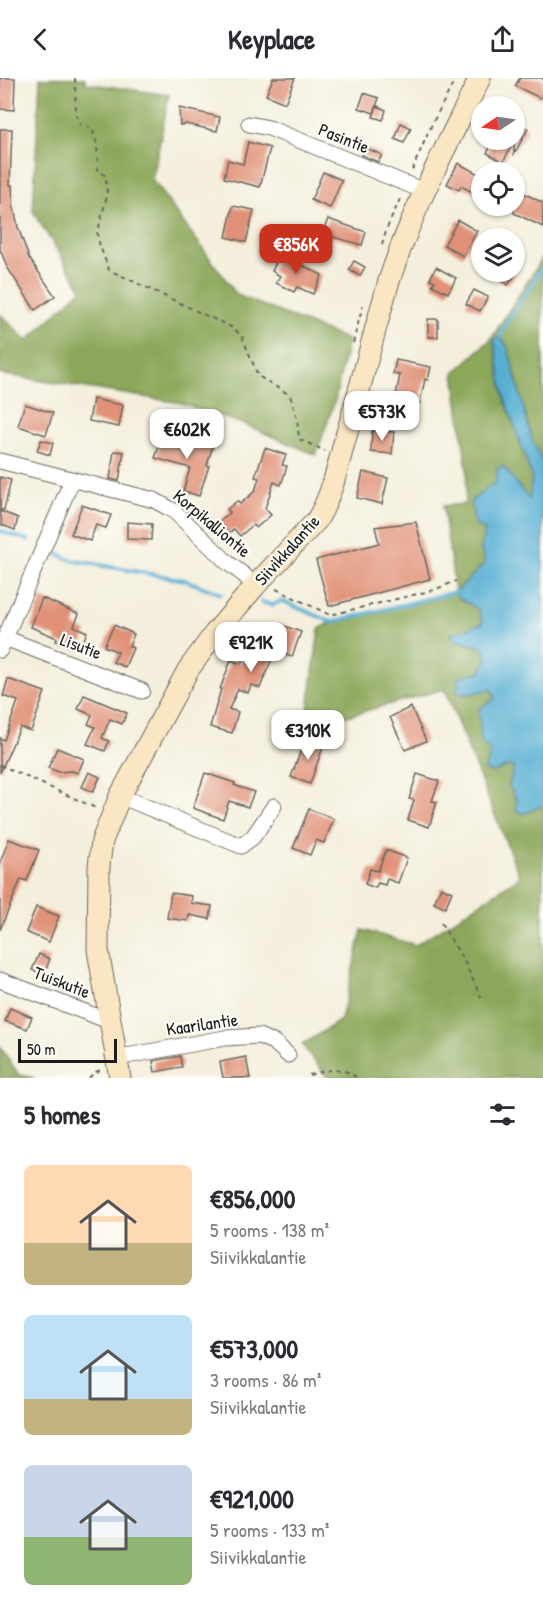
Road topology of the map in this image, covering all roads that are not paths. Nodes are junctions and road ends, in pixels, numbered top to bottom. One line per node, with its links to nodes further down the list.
1 (480, 78): 3 (main road, Siivikkalantie)
2 (249, 124): 3 (street, Pasintie)
3 (424, 191): 6 (main road, Siivikkalantie)
4 (0, 461): 5 (street, Korpikalliontie)
5 (72, 480): 6 (street, Korpikalliontie); 7 (street)
6 (258, 583): 9 (main road, Siivikkalantie)
7 (2, 644): 8 (street, Lisutie)
8 (142, 691)
9 (120, 796): 10 (street); 12 (main road, Siivikkalantie)
10 (274, 806)
11 (0, 980): 12 (street, Tuiskutie)
12 (110, 1021): 14 (main road, Siivikkalantie)
13 (288, 1055): 14 (street, Kaarilantie)
14 (113, 1068)

